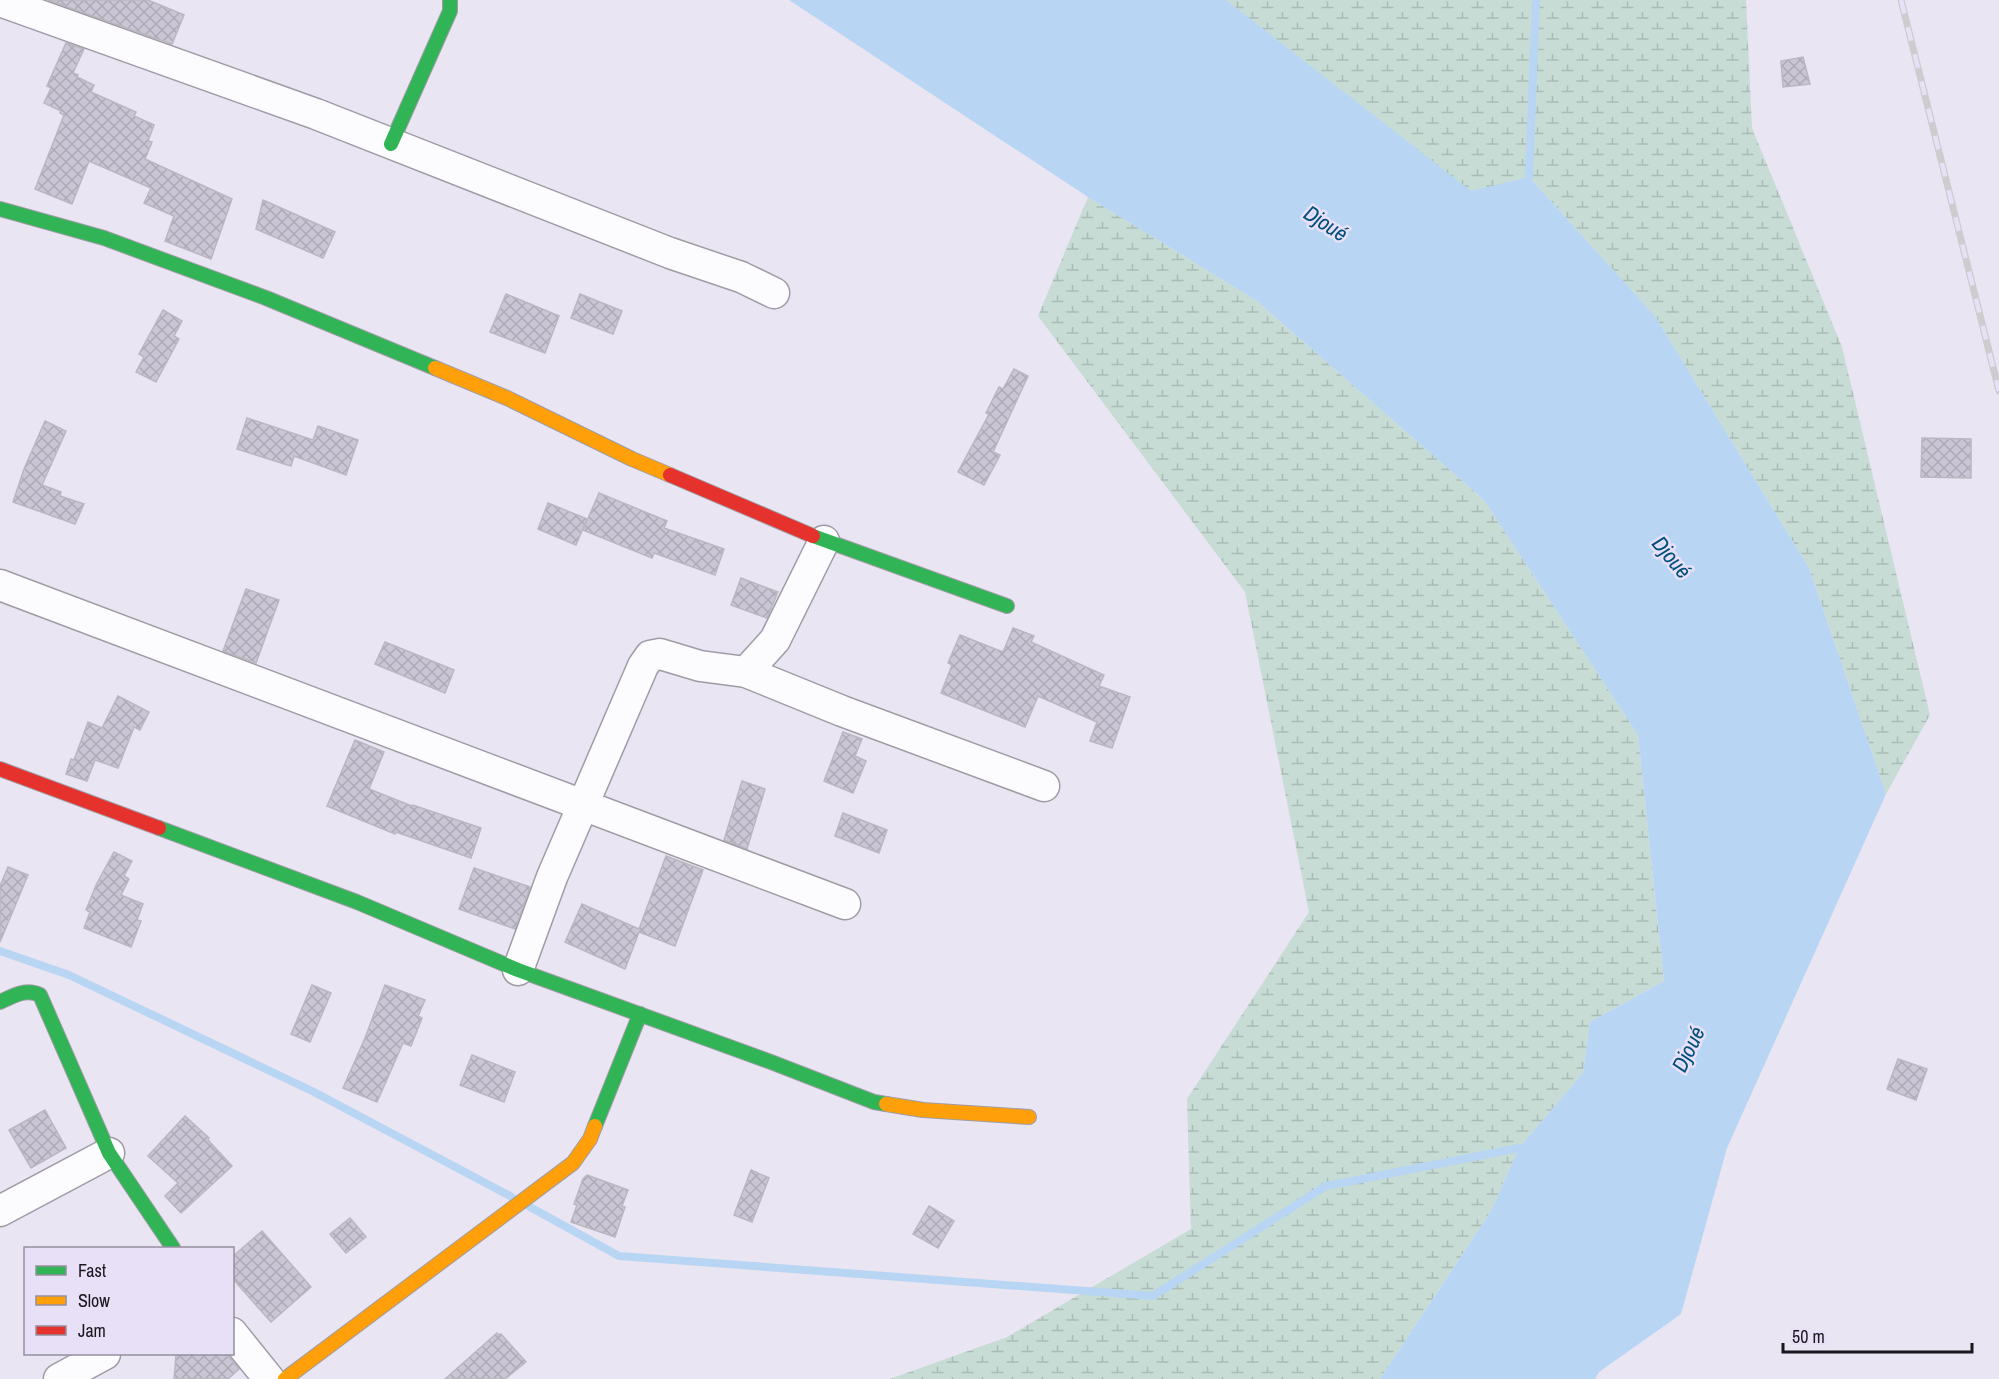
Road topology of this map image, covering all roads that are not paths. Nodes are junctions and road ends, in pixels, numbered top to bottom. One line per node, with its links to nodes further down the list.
1 (450, 0): 3 (street)
2 (0, 2): 3 (street)
3 (391, 144): 5 (street)
4 (0, 209): 6 (street)
5 (774, 293)
6 (824, 541): 8 (street); 9 (street)
7 (0, 585): 12 (street)
8 (1007, 606)
9 (746, 672): 11 (street); 12 (street)
10 (0, 770): 14 (street)
11 (1044, 786)
12 (584, 805): 13 (street); 14 (street)
13 (845, 904)
14 (518, 970): 16 (street)
15 (0, 1002): 18 (street)
16 (640, 1014): 17 (street); 25 (street)
17 (1029, 1117)
18 (109, 1153): 19 (street); 20 (street)
19 (0, 1211)
20 (172, 1247)
21 (234, 1336): 24 (street)
22 (101, 1355): 23 (street)
23 (59, 1379)
24 (268, 1379)
25 (285, 1379)

